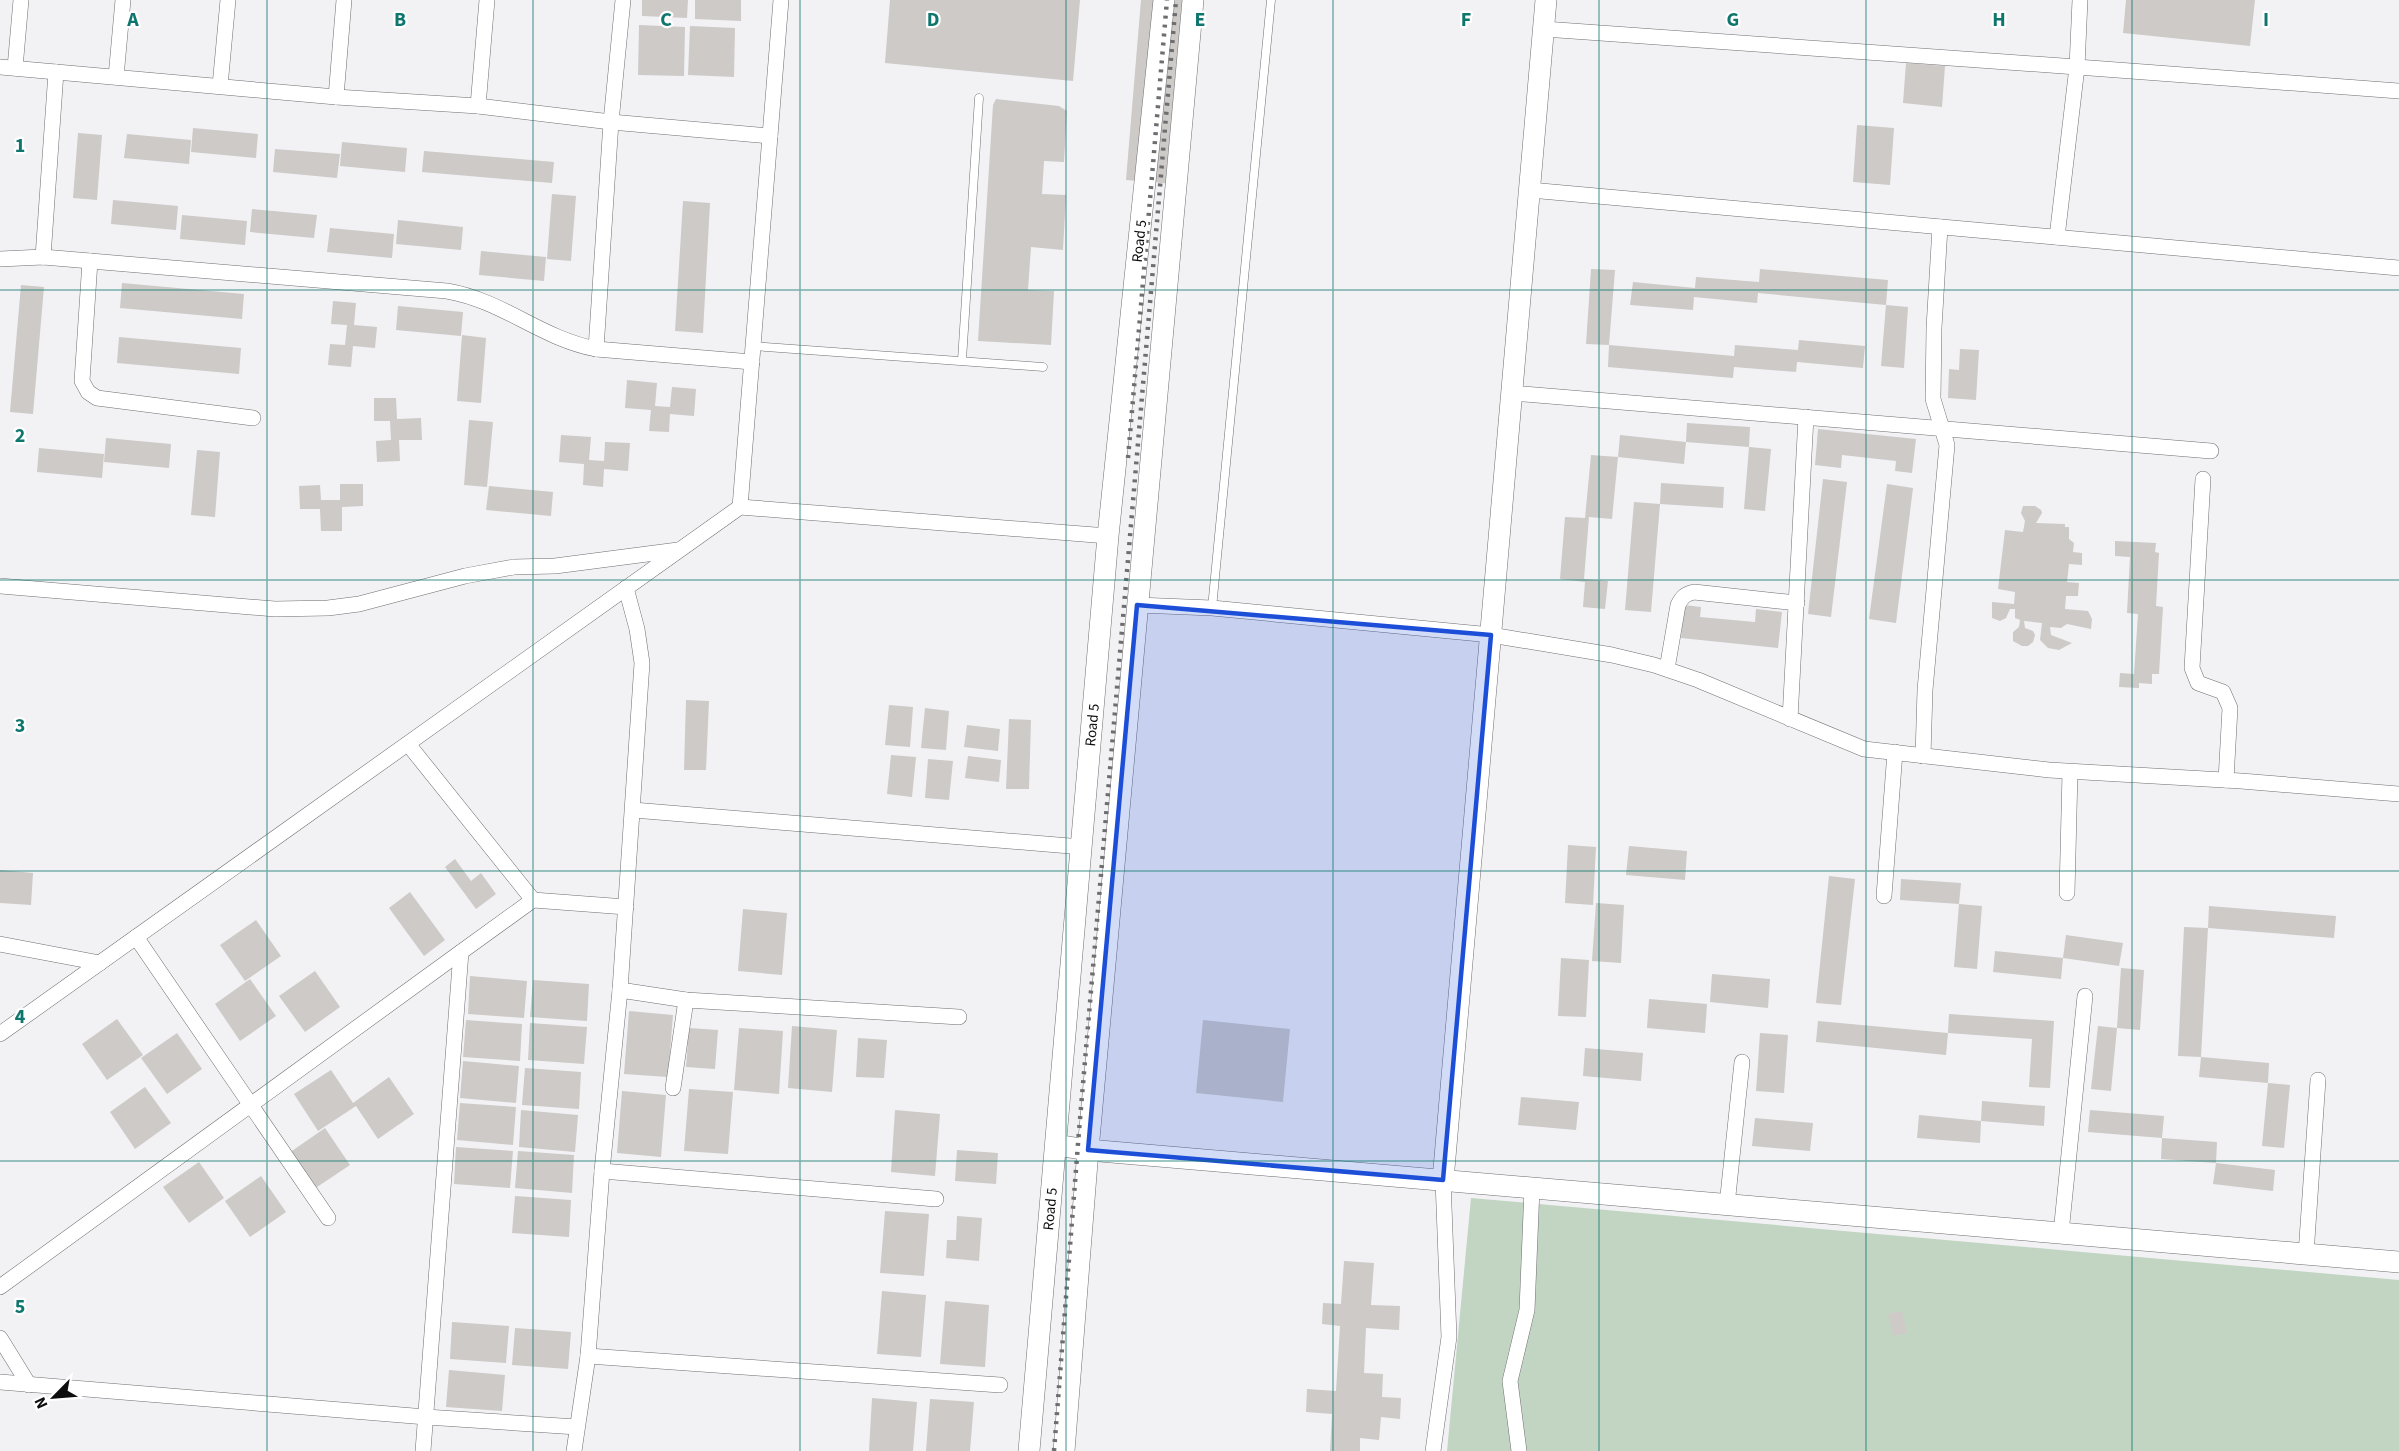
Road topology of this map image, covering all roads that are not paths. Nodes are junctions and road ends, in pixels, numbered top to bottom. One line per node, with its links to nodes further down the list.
1 (21, 0): 14 (street)
2 (123, 0): 17 (street)
3 (228, 0): 18 (street)
4 (344, 0): 20 (street)
5 (487, 0): 22 (street)
6 (623, 0): 23 (street)
7 (781, 0): 24 (street)
8 (1164, 0): 44 (street, Road 5)
9 (1193, 0): 49 (street)
10 (1271, 0): 50 (lane)
11 (1546, 0): 13 (street)
12 (2080, 0): 15 (street)
13 (1544, 29): 15 (street); 25 (street)
14 (8, 67): 16 (street)
15 (2077, 67): 19 (street); 27 (street)
16 (56, 72): 17 (street); 28 (street)
17 (116, 77): 18 (street)
18 (220, 87): 20 (street)
19 (2399, 90)
20 (336, 97): 22 (street)
21 (979, 98): 34 (lane)
22 (478, 106): 23 (street)
23 (611, 122): 24 (street); 33 (street)
24 (770, 136): 32 (street)
25 (1530, 190): 26 (street); 37 (street)
26 (1940, 227): 27 (street); 40 (street)
27 (2057, 237): 31 (street)
28 (43, 257): 29 (street); 30 (street)
29 (0, 259)
30 (90, 261): 33 (street); 39 (street)
31 (2399, 268)
32 (753, 346): 34 (lane); 35 (street)
33 (596, 349): 35 (street)
34 (962, 360): 36 (lane)
35 (752, 362): 43 (street)
36 (1042, 366)
37 (1512, 393): 38 (street); 51 (street)
38 (1806, 417): 40 (street); 48 (street)
39 (253, 418)
40 (1942, 429): 41 (street); 56 (street)
41 (2211, 451)
42 (2202, 480): 58 (street)
43 (740, 507): 44 (street); 45 (street)
44 (1108, 536): 61 (street, Road 5)
45 (681, 549): 46 (street); 47 (street)
46 (0, 586)
47 (626, 588): 54 (street); 60 (street)
48 (1797, 603): 52 (street); 53 (street)
49 (1137, 605): 50 (street); 80 (street)
50 (1212, 608): 51 (street)
51 (1491, 635): 52 (street); 82 (street)
52 (1667, 669): 53 (street)
53 (1790, 719): 55 (street)
54 (408, 744): 64 (street); 66 (street)
55 (1895, 752): 56 (street); 63 (street)
56 (1923, 756): 57 (street)
57 (2070, 772): 58 (street); 62 (street)
58 (2226, 780): 59 (street)
59 (2399, 794)
60 (633, 810): 61 (street); 65 (street)
61 (1082, 847): 79 (street, Road 5)
62 (2067, 893)
63 (1884, 896)
64 (533, 900): 65 (street); 68 (street)
65 (626, 907): 70 (street)
66 (136, 937): 69 (street); 78 (street)
67 (0, 944): 69 (street)
68 (461, 952): 78 (street); 96 (street)
69 (100, 963): 74 (street)
70 (620, 990): 72 (street); 81 (street)
71 (2085, 996): 87 (street)
72 (686, 1000): 73 (street); 77 (street)
73 (959, 1017)
74 (0, 1034)
75 (1742, 1062): 85 (street)
76 (2318, 1080): 88 (street)
77 (674, 1088)
78 (250, 1106): 86 (street); 90 (street)
79 (1056, 1145): 80 (street); 100 (street, Road 5)
80 (1088, 1150): 82 (street); 101 (street)
81 (602, 1171): 84 (street); 92 (street)
82 (1443, 1180): 83 (street); 102 (street)
83 (1532, 1188): 85 (street); 103 (street)
84 (936, 1199)
85 (1727, 1205): 87 (street)
86 (328, 1218)
87 (2061, 1233): 88 (street)
88 (2306, 1254): 89 (street)
89 (2399, 1262)
90 (0, 1287)
91 (0, 1338): 94 (street)
92 (588, 1356): 95 (street); 97 (street)
93 (0, 1382): 94 (street)
94 (29, 1385): 96 (street)
95 (1000, 1385)
96 (426, 1417): 97 (street); 98 (street)
97 (577, 1427): 99 (street)
98 (423, 1451)
99 (574, 1451)
100 (1029, 1451)
101 (1064, 1451)
102 (1433, 1451)
103 (1519, 1451)

